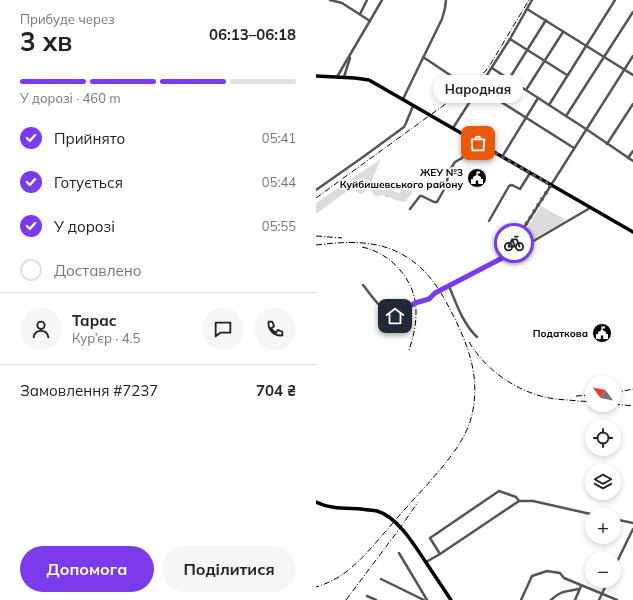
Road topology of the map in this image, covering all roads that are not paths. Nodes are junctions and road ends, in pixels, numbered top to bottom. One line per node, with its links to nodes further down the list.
1 (330, 0): 7 (street)
2 (367, 0): 10 (street)
3 (382, 0): 12 (street)
4 (446, 0): 19 (street)
5 (532, 0): 8 (street)
6 (615, 0): 15 (street)
7 (343, 2): 10 (street)
8 (527, 9): 11 (street); 14 (street)
9 (633, 12): 20 (street)
10 (360, 14): 12 (street)
11 (546, 20): 13 (street); 16 (street)
12 (370, 21): 17 (street)
13 (564, 32): 15 (street); 21 (street)
14 (510, 39): 16 (street); 22 (street)
15 (586, 45): 20 (street); 24 (street)
16 (527, 50): 21 (street); 29 (street)
17 (351, 54): 27 (street); 28 (street)
18 (633, 56): 23 (street)
19 (423, 57): 30 (street); 34 (street)
20 (604, 57): 23 (street); 38 (street)
21 (545, 61): 24 (street); 32 (street)
22 (492, 68): 29 (street); 31 (street)
23 (624, 70): 25 (street); 41 (street)
24 (567, 75): 36 (street)
25 (633, 75)
26 (316, 76): 27 (main road)
27 (337, 77): 28 (main road)
28 (344, 77): 34 (main road)
29 (509, 79): 32 (street)
30 (462, 83)
31 (479, 88): 39 (street); 40 (street)
32 (526, 90): 33 (street)
33 (538, 98): 36 (street); 39 (street)
34 (402, 100): 37 (main road)
35 (633, 104): 43 (street)
36 (549, 105): 38 (street)
37 (413, 106): 40 (main road); 51 (street)
38 (566, 116): 41 (street)
39 (526, 118): 44 (street); 46 (street)
40 (453, 128): 42 (main road)
41 (586, 129): 43 (street); 44 (street)
42 (473, 140): 46 (main road); 53 (street)
43 (607, 144): 47 (street)
44 (574, 148): 50 (street)
45 (633, 151): 47 (street)
46 (502, 157): 49 (main road)
47 (628, 158): 48 (street)
48 (633, 161)
49 (530, 173): 50 (main road); 54 (street)
50 (551, 185): 52 (main road); 56 (street)
51 (316, 190)
52 (590, 208): 55 (main road); 56 (street)
53 (410, 209)
54 (489, 222)
55 (633, 232)
56 (506, 256): 58 (street)
57 (363, 285): 58 (street)
58 (449, 286): 59 (street)
59 (477, 337)
60 (519, 501): 62 (street); 67 (street); 67 (street)
61 (316, 502): 69 (main road)
62 (585, 513)
63 (621, 520): 64 (street)
64 (633, 523)
65 (633, 529): 68 (street)
66 (399, 553): 77 (street)
67 (440, 554): 69 (street)
68 (621, 554)
69 (426, 562): 78 (main road)
70 (381, 579): 77 (street)
71 (581, 586): 73 (street); 74 (street); 79 (street)
72 (605, 588): 74 (street)
73 (579, 589): 80 (street); 81 (street)
74 (602, 594): 82 (street); 83 (street)
75 (367, 596): 76 (street)
76 (376, 600)
77 (426, 600)
78 (451, 600)
79 (521, 600)
80 (551, 600)
81 (575, 600)
82 (599, 600)
83 (617, 600)

